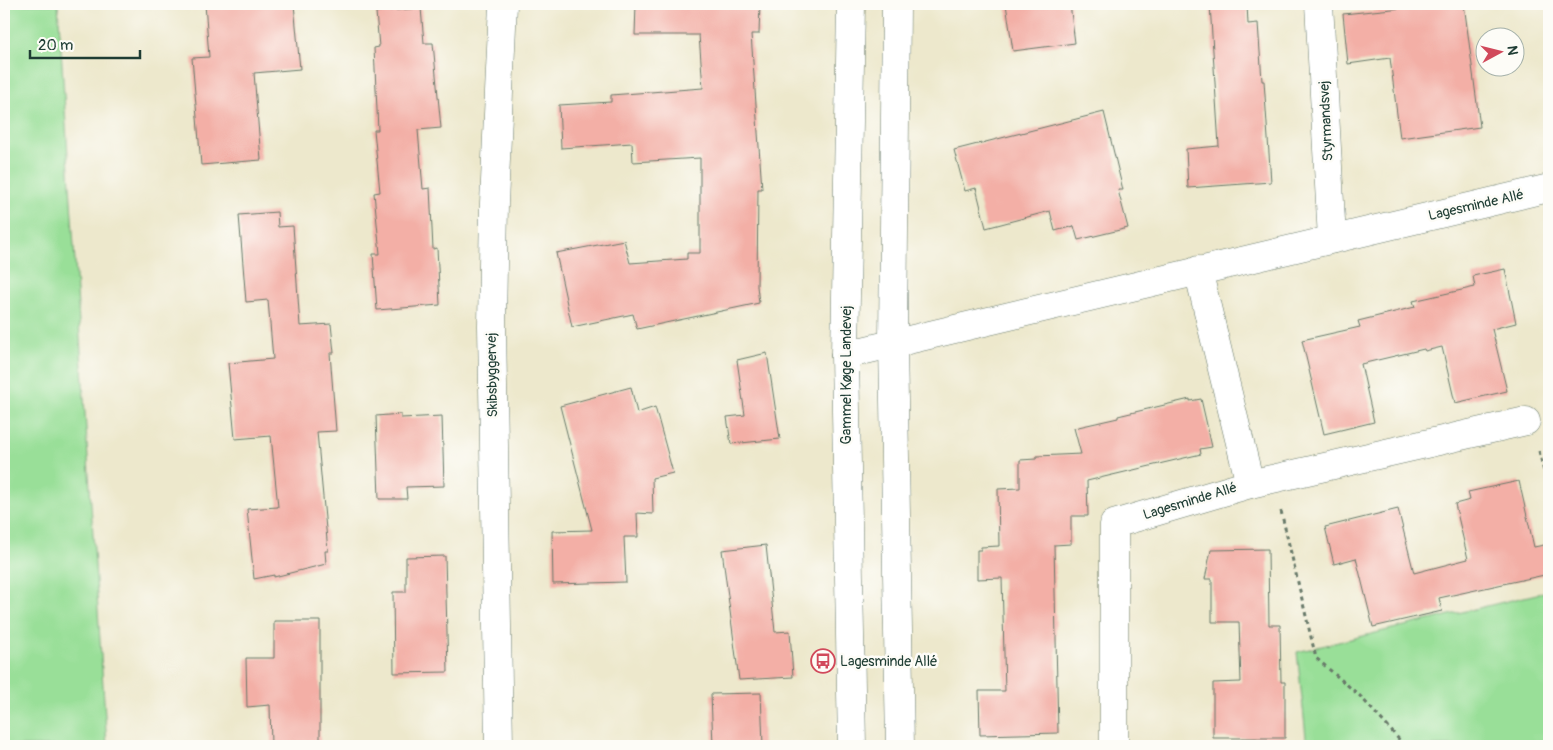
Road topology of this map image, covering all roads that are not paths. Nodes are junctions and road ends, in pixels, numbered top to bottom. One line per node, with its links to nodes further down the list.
1 (503, 4): 12 (street, Skibsbyggervej)
2 (851, 4): 9 (street, Gammel Køge Landevej)
3 (896, 4): 8 (street)
4 (1319, 4): 6 (street, Styrmandsvej)
5 (1549, 188): 6 (street, Lagesminde Allé)
6 (1332, 239): 7 (street, Lagesminde Allé)
7 (1198, 270): 8 (street, Lagesminde Allé); 11 (street, Lagesminde Allé)
8 (893, 343): 9 (street, Lagesminde Allé); 14 (street)
9 (845, 355): 13 (street, Gammel Køge Landevej)
10 (1526, 421): 11 (street, Lagesminde Allé)
11 (1261, 481): 15 (street, Lagesminde Allé)
12 (499, 746)
13 (852, 746)
14 (900, 746)
15 (1114, 746)

